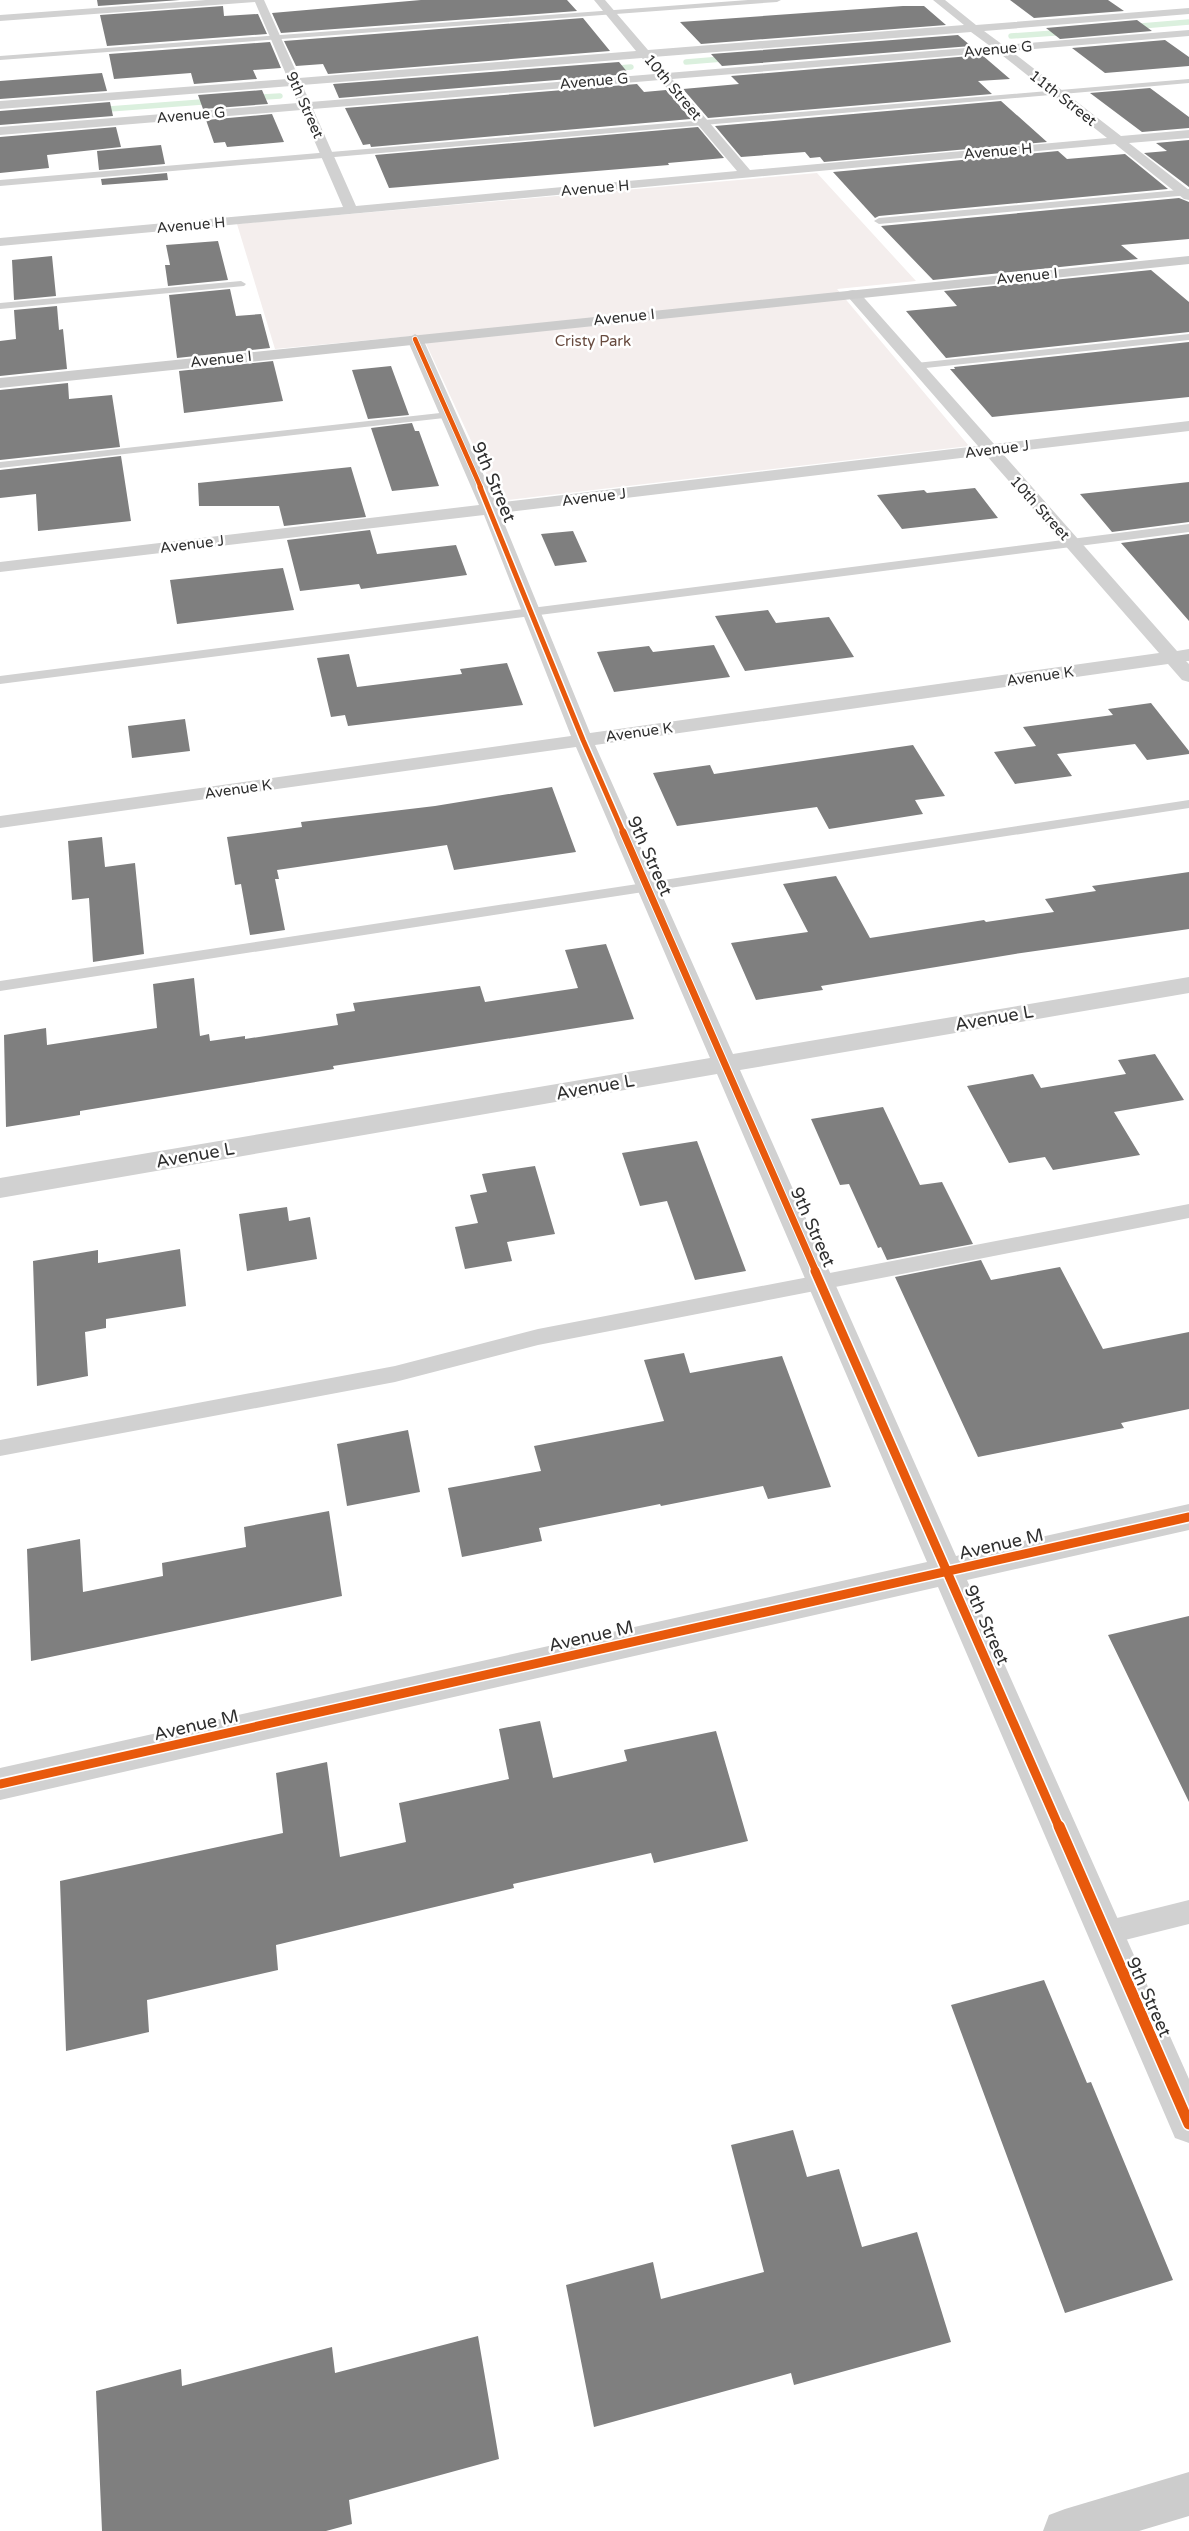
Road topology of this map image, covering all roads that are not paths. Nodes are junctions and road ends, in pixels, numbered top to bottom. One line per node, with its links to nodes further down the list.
1 (251, 0): 8 (street)
2 (259, 0): 11 (street, 9th Street)
3 (599, 0): 7 (street, 10th Street)
4 (777, 0): 7 (lane)
5 (938, 0): 9 (street, 11th Street)
6 (1189, 11): 9 (street, Avenue G)
7 (609, 12): 11 (lane); 13 (street, 10th Street)
8 (0, 18)
9 (974, 28): 12 (street, 11th Street); 13 (street, Avenue G)
10 (1189, 33): 12 (street, Avenue G)
11 (275, 37): 14 (lane); 17 (street, 9th Street)
12 (1000, 49): 15 (street, Avenue G); 18 (street, 11th Street)
13 (645, 54): 15 (street, 10th Street); 17 (street, Avenue G)
14 (0, 58)
15 (664, 76): 20 (street, Avenue G); 21 (street, 10th Street)
16 (1189, 81): 18 (lane)
17 (294, 82): 19 (street, Avenue G); 20 (street, 9th Street)
18 (1056, 92): 21 (lane); 24 (street, 11th Street)
19 (0, 105)
20 (305, 105): 22 (street, Avenue G); 25 (street, 9th Street)
21 (703, 123): 25 (lane); 26 (street, 10th Street)
22 (0, 131)
23 (1189, 134): 24 (street, Avenue H)
24 (1118, 140): 26 (street, Avenue H); 28 (street, 11th Street)
25 (326, 155): 27 (lane); 29 (street, 9th Street)
26 (746, 174): 29 (street, Avenue H)
27 (0, 183)
28 (1187, 193): 30 (lane)
29 (351, 210): 31 (street, Avenue H)
30 (879, 221)
31 (0, 242)
32 (1189, 260): 34 (street, Avenue I)
33 (241, 284): 35 (lane)
34 (853, 294): 37 (street, Avenue I); 38 (street, 10th Street)
35 (0, 306)
36 (1189, 337): 38 (lane)
37 (415, 339): 39 (street, Avenue I); 40 (street, 9th Street)
38 (916, 366): 42 (street, 10th Street)
39 (0, 383)
40 (449, 415): 43 (lane); 44 (street, 9th Street)
41 (1189, 426): 42 (street, Avenue J)
42 (989, 450): 44 (street, Avenue J); 46 (street, 10th Street)
43 (0, 465)
44 (490, 509): 47 (street, Avenue J); 48 (street, 9th Street)
45 (1189, 528): 46 (lane)
46 (1071, 543): 48 (lane); 49 (street, 10th Street)
47 (0, 568)
48 (531, 612): 51 (lane); 52 (street, 9th Street)
49 (1181, 656): 50 (street, 10th Street); 52 (street, Avenue K)
50 (1189, 676)
51 (0, 680)
52 (583, 740): 54 (street, Avenue K); 55 (street, 9th Street)
53 (1189, 804): 55 (lane)
54 (0, 822)
55 (647, 887): 57 (lane); 58 (street, 9th Street)
56 (1189, 984): 58 (street, Avenue L)
57 (0, 986)
58 (725, 1065): 59 (street, Avenue L); 61 (street, 9th Street)
59 (0, 1188)
60 (1189, 1211): 61 (lane)
61 (821, 1282): 62 (lane); 64 (street, 9th Street)
62 (0, 1448)
63 (1189, 1517): 64 (street, Avenue M)
64 (947, 1571): 65 (street, Avenue M); 67 (street, 9th Street)
65 (0, 1784)
66 (1189, 1912): 67 (lane)
67 (1105, 1933): 68 (street, 9th Street)
68 (1189, 2124)
69 (1189, 2494): 70 (street)
70 (1065, 2531)

